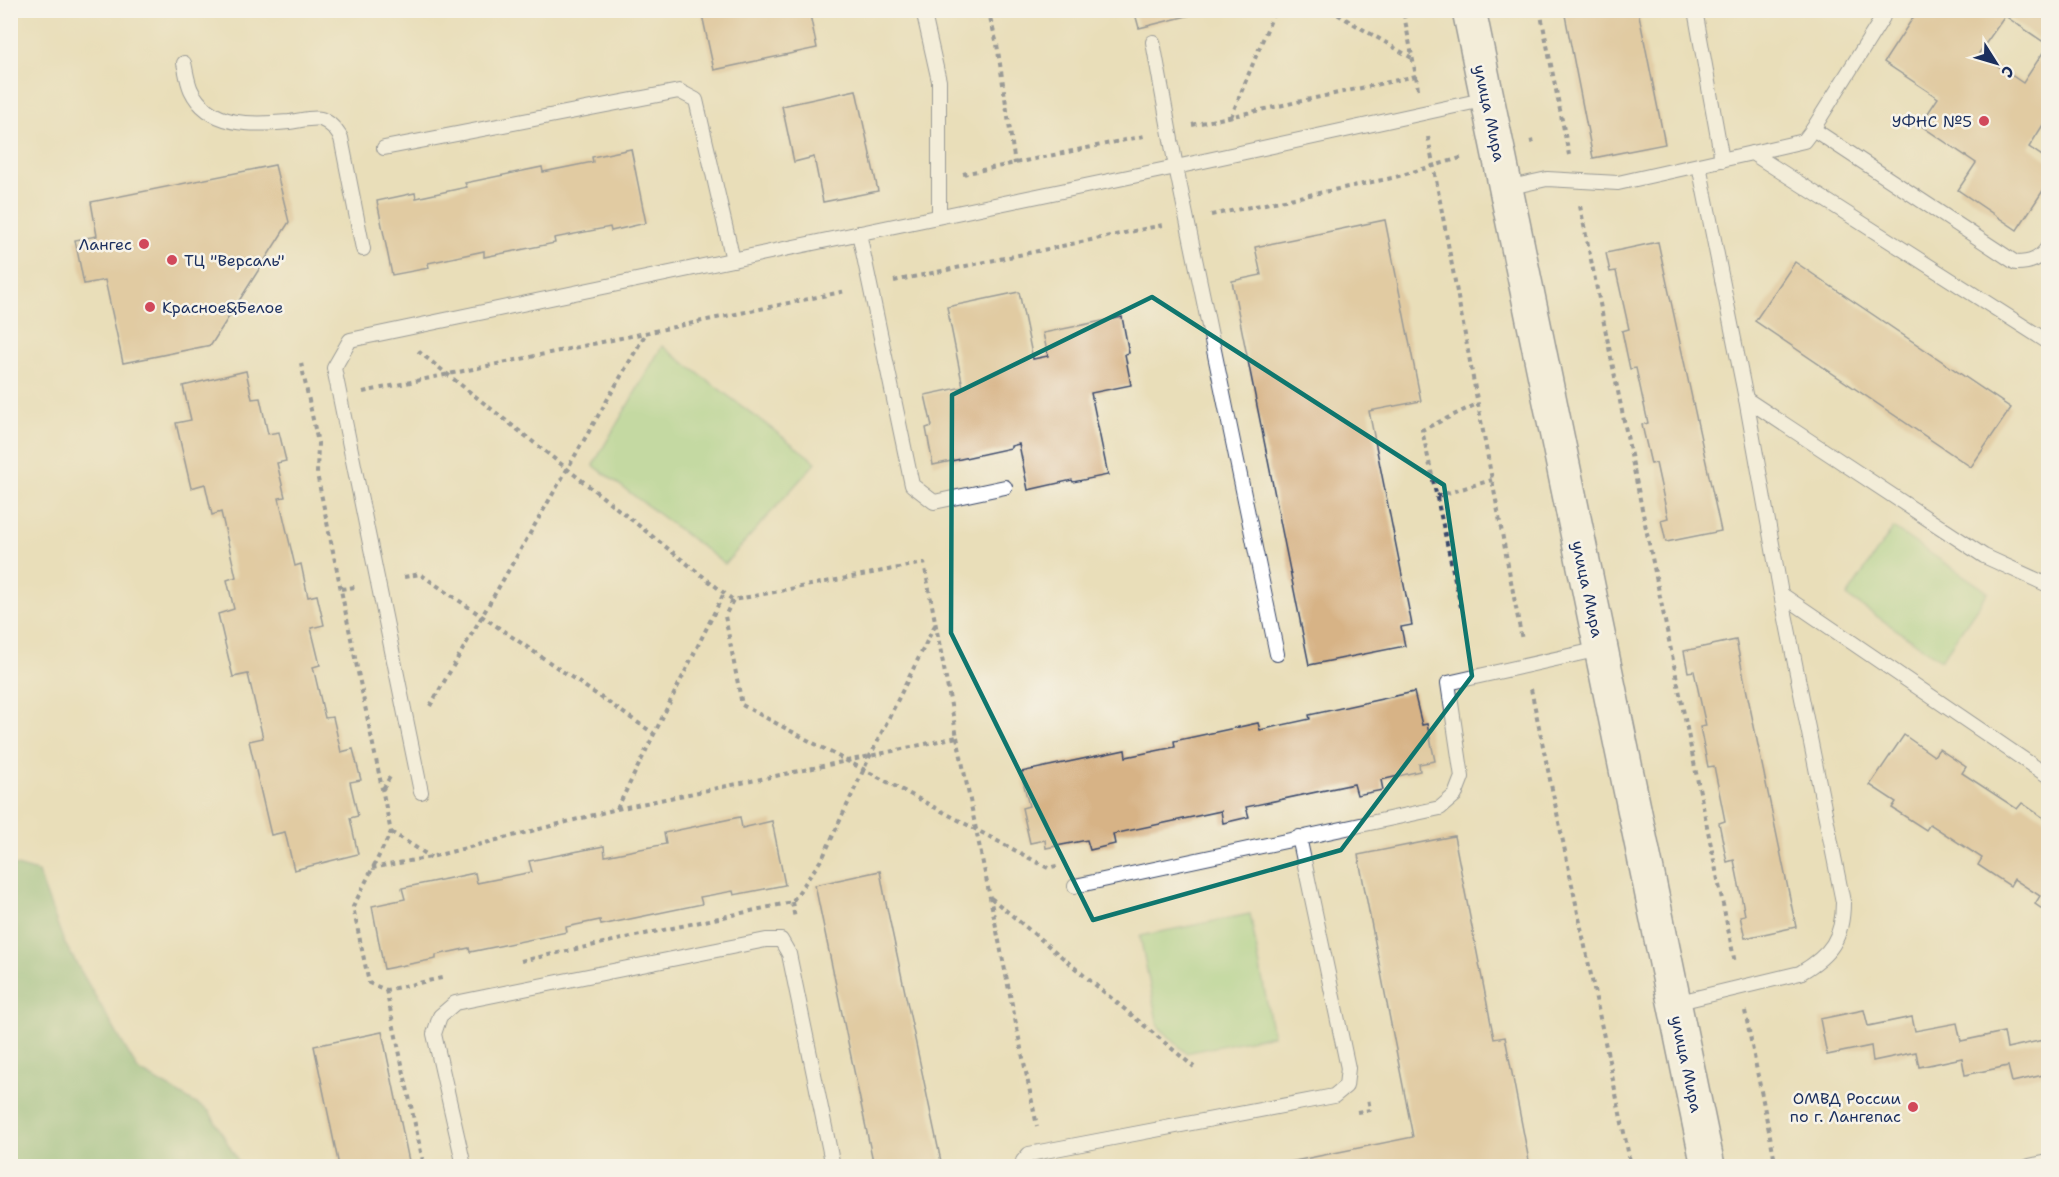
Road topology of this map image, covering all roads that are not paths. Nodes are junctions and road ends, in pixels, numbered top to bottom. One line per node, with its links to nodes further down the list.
1 (923, 10): 15 (lane)
2 (1469, 10): 7 (street, улица Мира)
3 (1695, 10): 11 (lane)
4 (1883, 17): 8 (lane)
5 (1153, 42): 13 (lane)
6 (184, 63): 18 (lane)
7 (1487, 99): 13 (lane); 14 (street, улица Мира)
8 (1813, 129): 10 (lane); 17 (lane)
9 (384, 148): 19 (lane)
10 (1752, 153): 11 (lane); 20 (lane)
11 (1722, 160): 12 (lane)
12 (1699, 165): 14 (lane); 21 (lane)
13 (1176, 167): 15 (lane); 26 (lane)
14 (1506, 188): 25 (street, улица Мира)
15 (939, 216): 16 (lane)
16 (859, 233): 19 (lane); 22 (lane)
17 (2049, 247)
18 (363, 249)
19 (733, 260): 28 (lane)
20 (2049, 342)
21 (1746, 399): 23 (lane); 24 (lane)
22 (1005, 487)
23 (2049, 585)
24 (1781, 594): 27 (lane); 31 (lane)
25 (1600, 648): 29 (lane); 31 (street, улица Мира)
26 (1276, 654)
27 (2049, 776)
28 (421, 792)
29 (1299, 837): 30 (lane); 35 (lane)
30 (1075, 886)
31 (1674, 1003): 36 (street, улица Мира)
32 (2049, 1162): 37 (lane)
33 (464, 1167): 34 (lane)
34 (833, 1167)
35 (1023, 1167)
36 (1708, 1167)
37 (2029, 1167)

